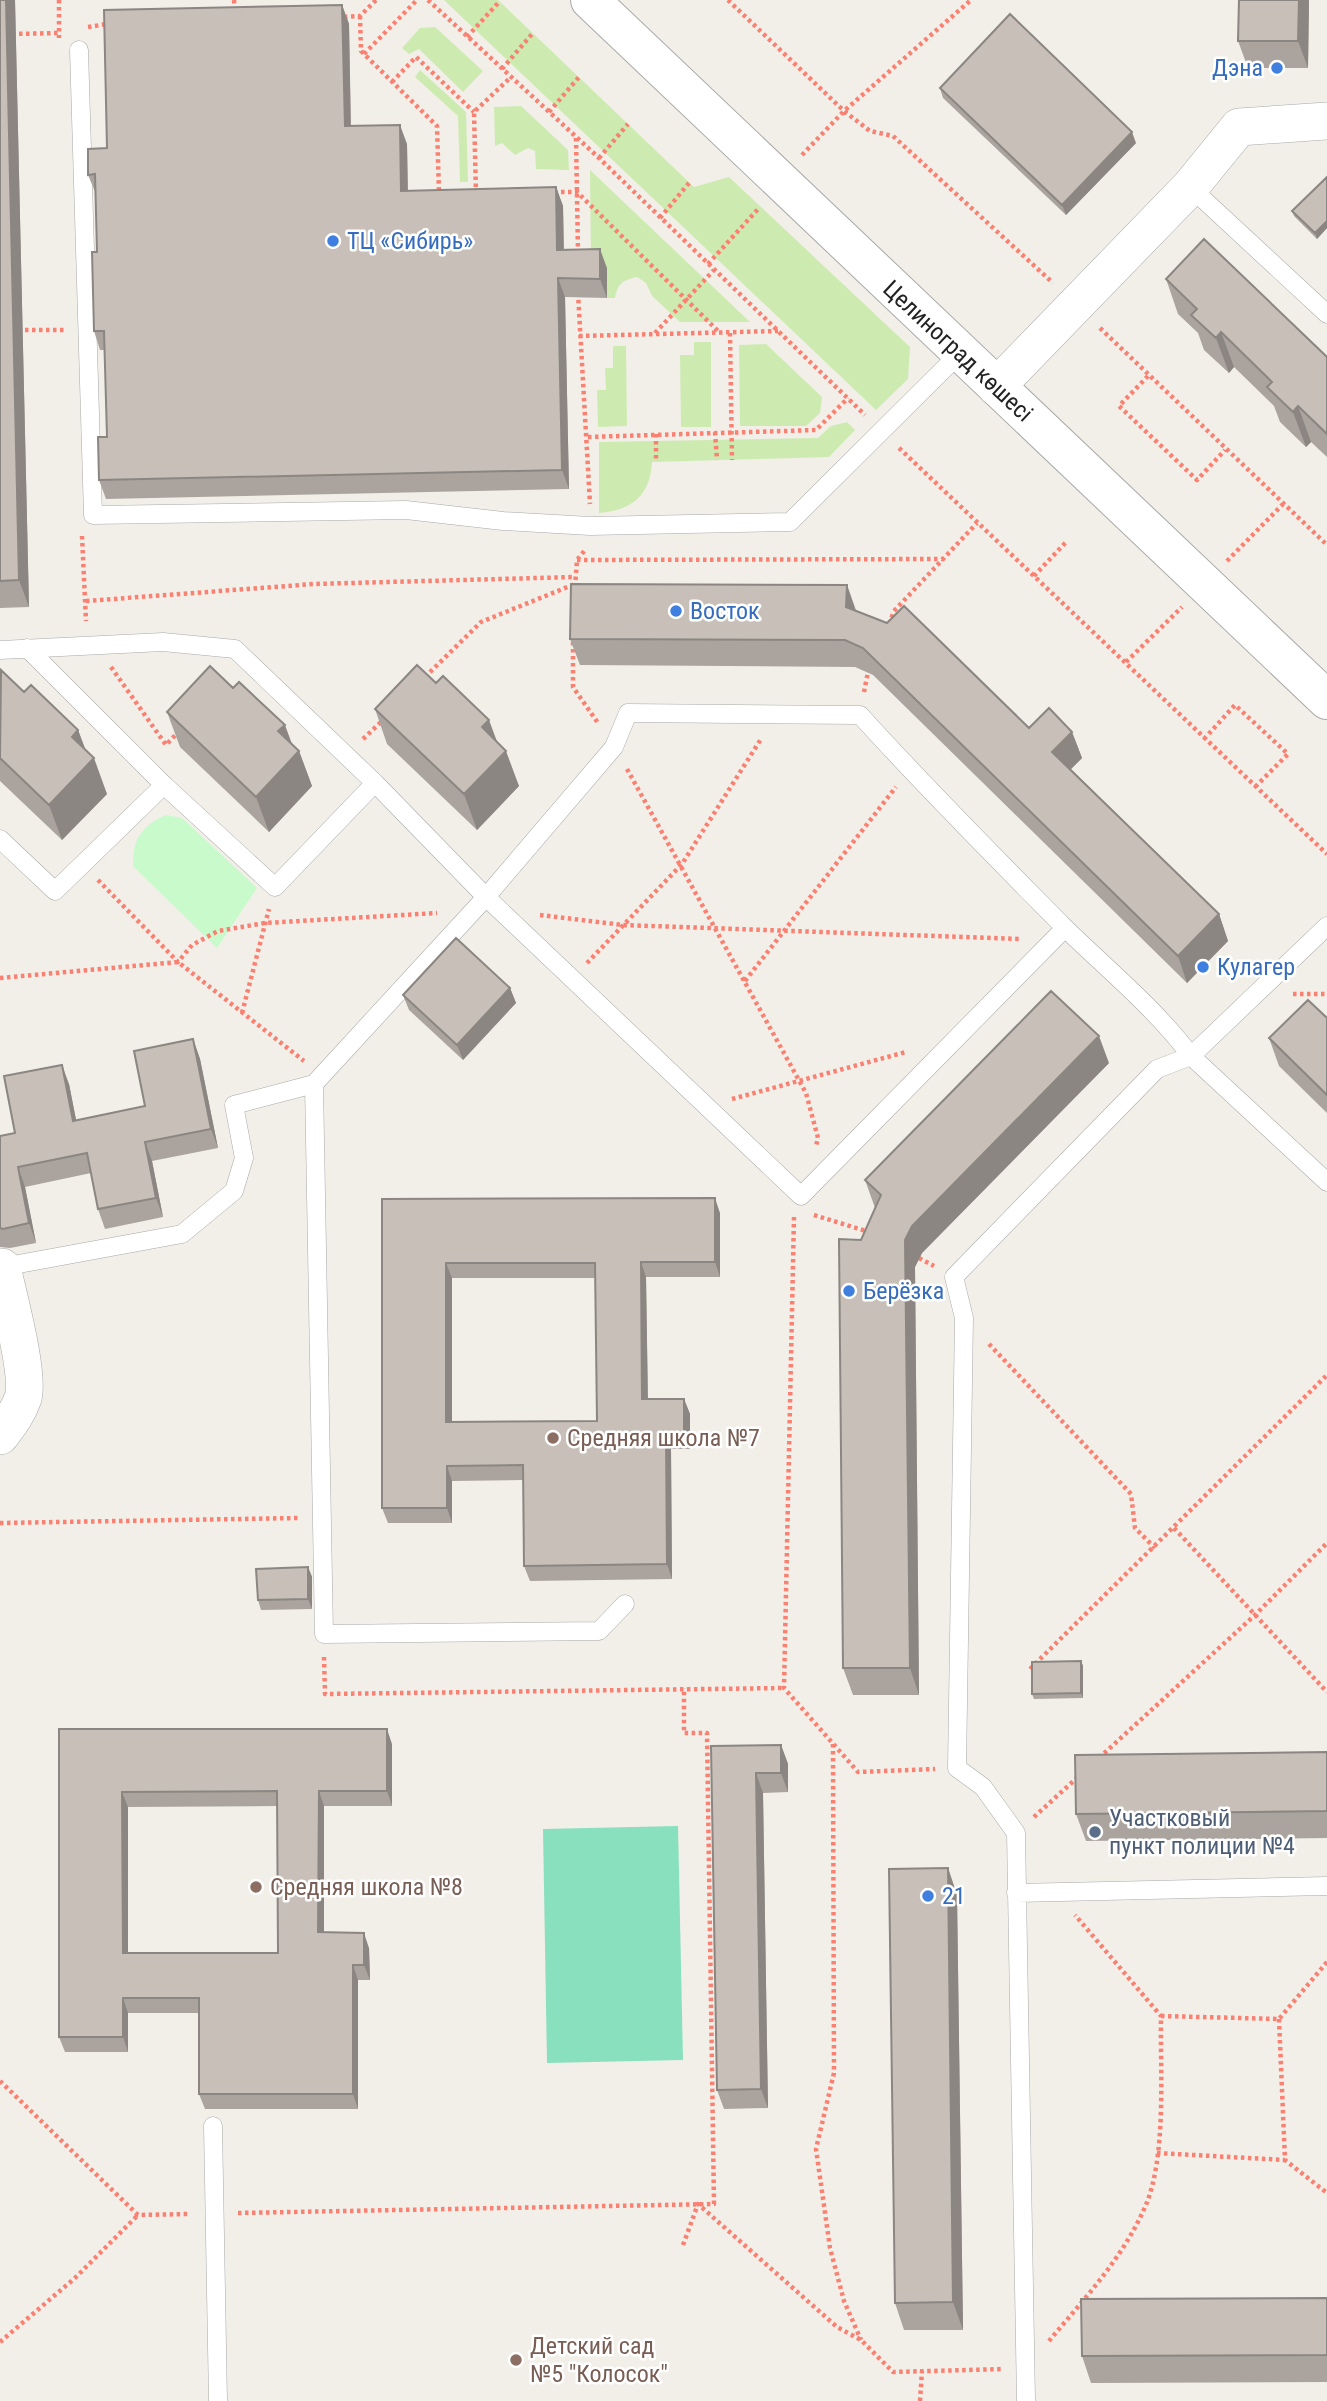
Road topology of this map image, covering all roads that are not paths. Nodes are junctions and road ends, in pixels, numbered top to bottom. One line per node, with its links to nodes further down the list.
1 (601, 4): 6 (street, Целиноград көшесі)
2 (79, 50): 6 (lane)
3 (1327, 121): 4 (street)
4 (1190, 187): 5 (lane); 7 (street)
5 (1327, 314)
6 (960, 354): 7 (street, Целиноград көшесі)
7 (996, 387): 10 (street, Целиноград көшесі)
8 (27, 648): 9 (lane); 11 (lane); 12 (lane)
9 (0, 650)
10 (1327, 700)
11 (374, 783): 12 (lane); 14 (lane)
12 (164, 785): 13 (lane)
13 (0, 839)
14 (486, 897): 16 (lane); 16 (lane); 18 (lane)
15 (1327, 926): 17 (lane)
16 (1065, 928): 17 (lane)
17 (1191, 1056): 19 (lane); 24 (lane)
18 (318, 1079): 20 (lane); 22 (lane)
19 (1327, 1182)
20 (2, 1267): 21 (street)
21 (0, 1436)
22 (625, 1605)
23 (1327, 1886): 24 (lane)
24 (1016, 1893): 27 (lane)
25 (213, 2126): 26 (lane)
26 (218, 2401)
27 (1026, 2401)

